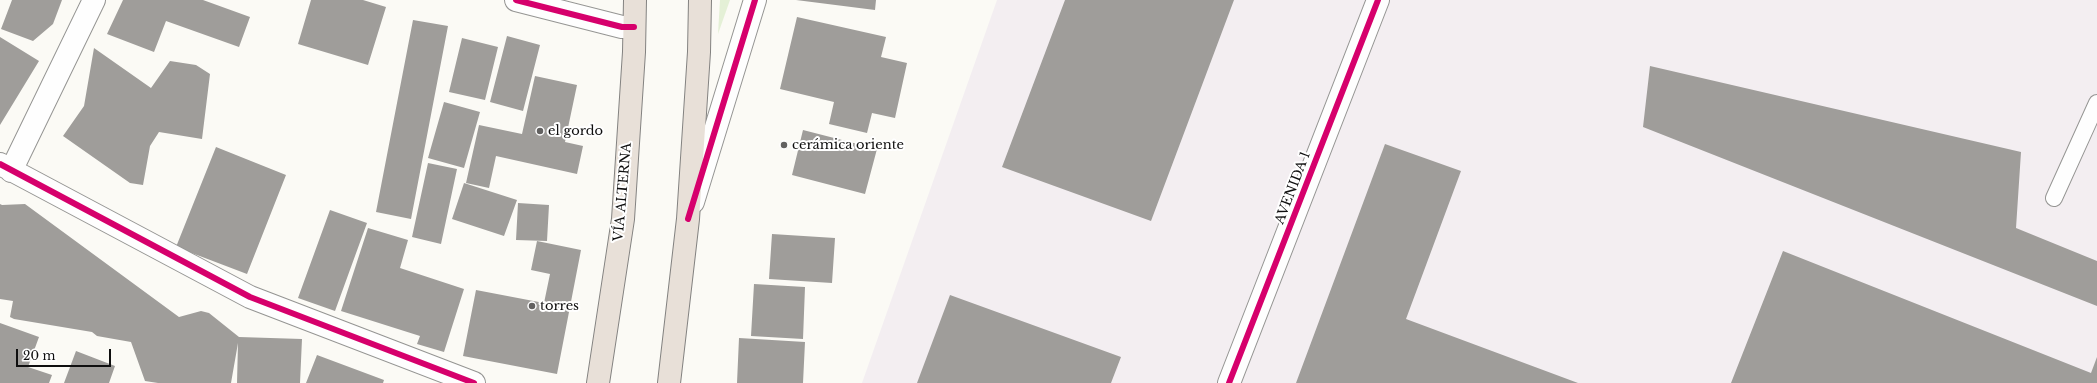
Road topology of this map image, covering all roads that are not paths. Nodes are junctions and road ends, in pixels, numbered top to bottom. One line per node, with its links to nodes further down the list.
1 (94, 0): 9 (street)
2 (516, 0): 7 (street)
3 (635, 0): 7 (highway, VÍA ALTERNA)
4 (700, 0): 11 (highway)
5 (755, 0): 11 (street)
6 (1378, 0): 15 (street, AVENIDA 1)
7 (634, 27): 13 (highway, VÍA ALTERNA)
8 (2097, 103): 10 (lane)
9 (6, 168): 12 (street)
10 (2054, 198)
11 (688, 219): 14 (highway)
12 (474, 383)
13 (598, 383)
14 (669, 383)
15 (1229, 383)

